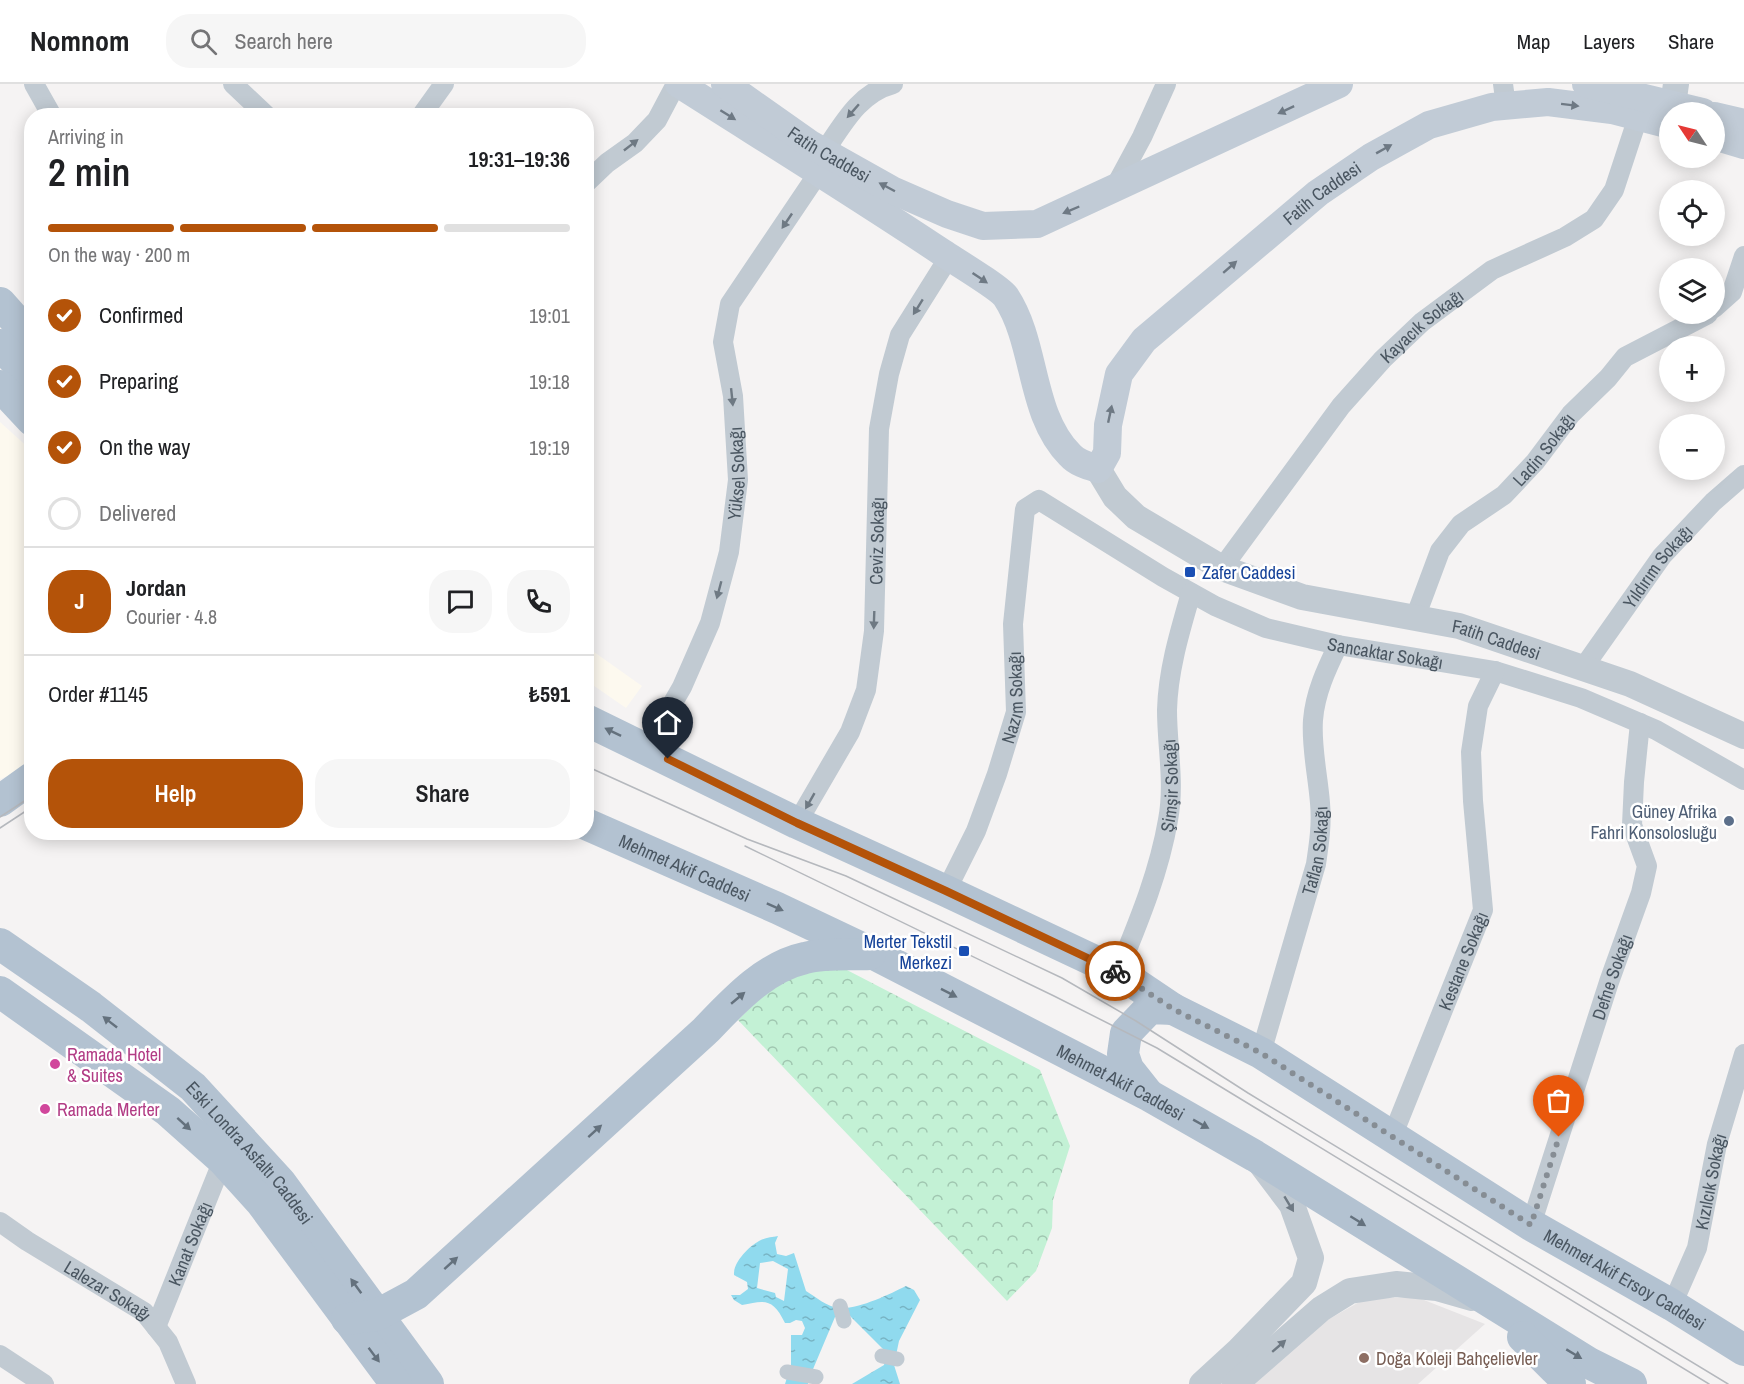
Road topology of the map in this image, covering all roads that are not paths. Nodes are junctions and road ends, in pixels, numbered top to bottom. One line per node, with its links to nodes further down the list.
1 (34, 84): 12 (street)
2 (233, 84): 13 (street)
3 (444, 84): 14 (street)
4 (677, 84): 21 (main road, Fatih Caddesi, one-way to 21); 22 (street, one-way to 4)
5 (725, 84): 21 (main road, Fatih Caddesi)
6 (893, 84): 21 (street, Yüksel Sokağı, one-way to 21)
7 (1166, 84): 23 (street)
8 (1339, 84): 23 (main road, Fatih Caddesi, one-way to 23)
9 (1586, 84): 11 (main road, Fatih Caddesi)
10 (1505, 95): 16 (main road, Fatih Caddesi, one-way to 16); 32 (main road, Fatih Caddesi, one-way to 10)
11 (1659, 104)
12 (48, 108)
13 (258, 108)
14 (427, 108)
15 (1659, 111): 16 (main road, Fatih Caddesi)
16 (1638, 117): 35 (street, Kayacık Sokağı)
17 (1725, 119): 18 (main road)
18 (1744, 123)
19 (1725, 139): 20 (main road)
20 (1744, 145)
21 (822, 162): 24 (main road, Fatih Caddesi, one-way to 21); 26 (main road, Fatih Caddesi); 44 (street, Yüksel Sokağı, one-way to 44)
22 (594, 175)
23 (1114, 190): 24 (main road, Fatih Caddesi, one-way to 24)
24 (972, 222): 26 (main road)
25 (1744, 256): 27 (street)
26 (949, 257): 32 (main road, Fatih Caddesi, one-way to 32); 50 (street, Ceviz Sokağı, one-way to 50)
27 (1725, 298)
28 (0, 303): 30 (main road)
29 (1689, 324): 37 (street, Ladin Sokağı)
30 (17, 363): 31 (main road)
31 (24, 390)
32 (1098, 469): 35 (street, Fatih Caddesi)
33 (1744, 475): 39 (street, Yıldırım Sokağı)
34 (1039, 500): 36 (street, Sancaktar Sokağı); 52 (street, Nazım Sokağı)
35 (1222, 568): 37 (street, Fatih Caddesi)
36 (1191, 593): 38 (street, Sancaktar Sokağı); 55 (street, Şimşir Sokağı)
37 (1415, 618): 39 (street, Fatih Caddesi)
38 (1338, 645): 40 (street, Sancaktar Sokağı); 60 (street, Taflan Sokağı)
39 (1583, 668): 43 (street, Fatih Caddesi)
40 (1495, 671): 41 (street, Sancaktar Sokağı); 63 (street, Kestane Sokağı)
41 (1640, 723): 45 (street, Sancaktar Sokağı); 67 (street, Defne Sokağı)
42 (594, 724): 44 (main road, Mehmet Akif Ersoy Caddesi, one-way to 42)
43 (1743, 732)
44 (646, 749): 50 (main road, Mehmet Akif Ersoy Caddesi)
45 (1744, 780)
46 (24, 781): 48 (main road)
47 (24, 783): 49 (main road)
48 (0, 793)
49 (0, 801)
50 (797, 823): 52 (main road, Mehmet Akif Ersoy Caddesi)
51 (594, 828): 54 (main road, Mehmet Akif Caddesi, one-way to 54)
52 (946, 891): 55 (main road, Mehmet Akif Ersoy Caddesi)
53 (0, 944): 71 (main road, Eski Londra Asfaltı Caddesi, one-way to 53)
54 (874, 954): 62 (main road, Mehmet Akif Caddesi, one-way to 62); 68 (main road, one-way to 54)
55 (1118, 972): 58 (main road, Mehmet Akif Ersoy Caddesi)
56 (0, 976): 59 (main road)
57 (0, 992): 59 (main road, Eski Londra Asfaltı Caddesi)
58 (1173, 1009): 60 (main road, Mehmet Akif Ersoy Caddesi); 62 (main road)
59 (48, 1025): 65 (main road, Eski Londra Asfaltı Caddesi, one-way to 65)
60 (1261, 1053): 63 (main road, Mehmet Akif Ersoy Caddesi)
61 (1744, 1054): 70 (street, Kızılcık Sokağı)
62 (1150, 1096): 64 (main road, Mehmet Akif Caddesi, one-way to 64)
63 (1392, 1137): 67 (main road, Mehmet Akif Ersoy Caddesi)
64 (1255, 1156): 69 (main road, Mehmet Akif Caddesi, one-way to 69); 82 (street, one-way to 82)
65 (223, 1160): 71 (main road, Eski Londra Asfaltı Caddesi); 72 (street, Kanat Sokağı)
66 (0, 1222): 72 (street, Lalezar Sokağı)
67 (1531, 1225): 70 (main road, Mehmet Akif Ersoy Caddesi)
68 (416, 1294): 71 (main road); 78 (main road)
69 (1488, 1302): 83 (street, one-way to 69); 84 (main road); 85 (main road, Mehmet Akif Caddesi, one-way to 85)
70 (1672, 1305): 73 (main road, Mehmet Akif Ersoy Caddesi)
71 (362, 1317): 78 (main road, Eski Londra Asfaltı Caddesi)
72 (156, 1327): 81 (street, Lalezar Sokağı)
73 (1744, 1350)
74 (0, 1355): 80 (street)
75 (882, 1356): 76 (street)
76 (897, 1359)
77 (787, 1372): 79 (street)
78 (411, 1376)
79 (816, 1377)
80 (44, 1384)
81 (186, 1384)
82 (1202, 1384)
83 (1235, 1384)
84 (1570, 1384)
85 (1631, 1384)

